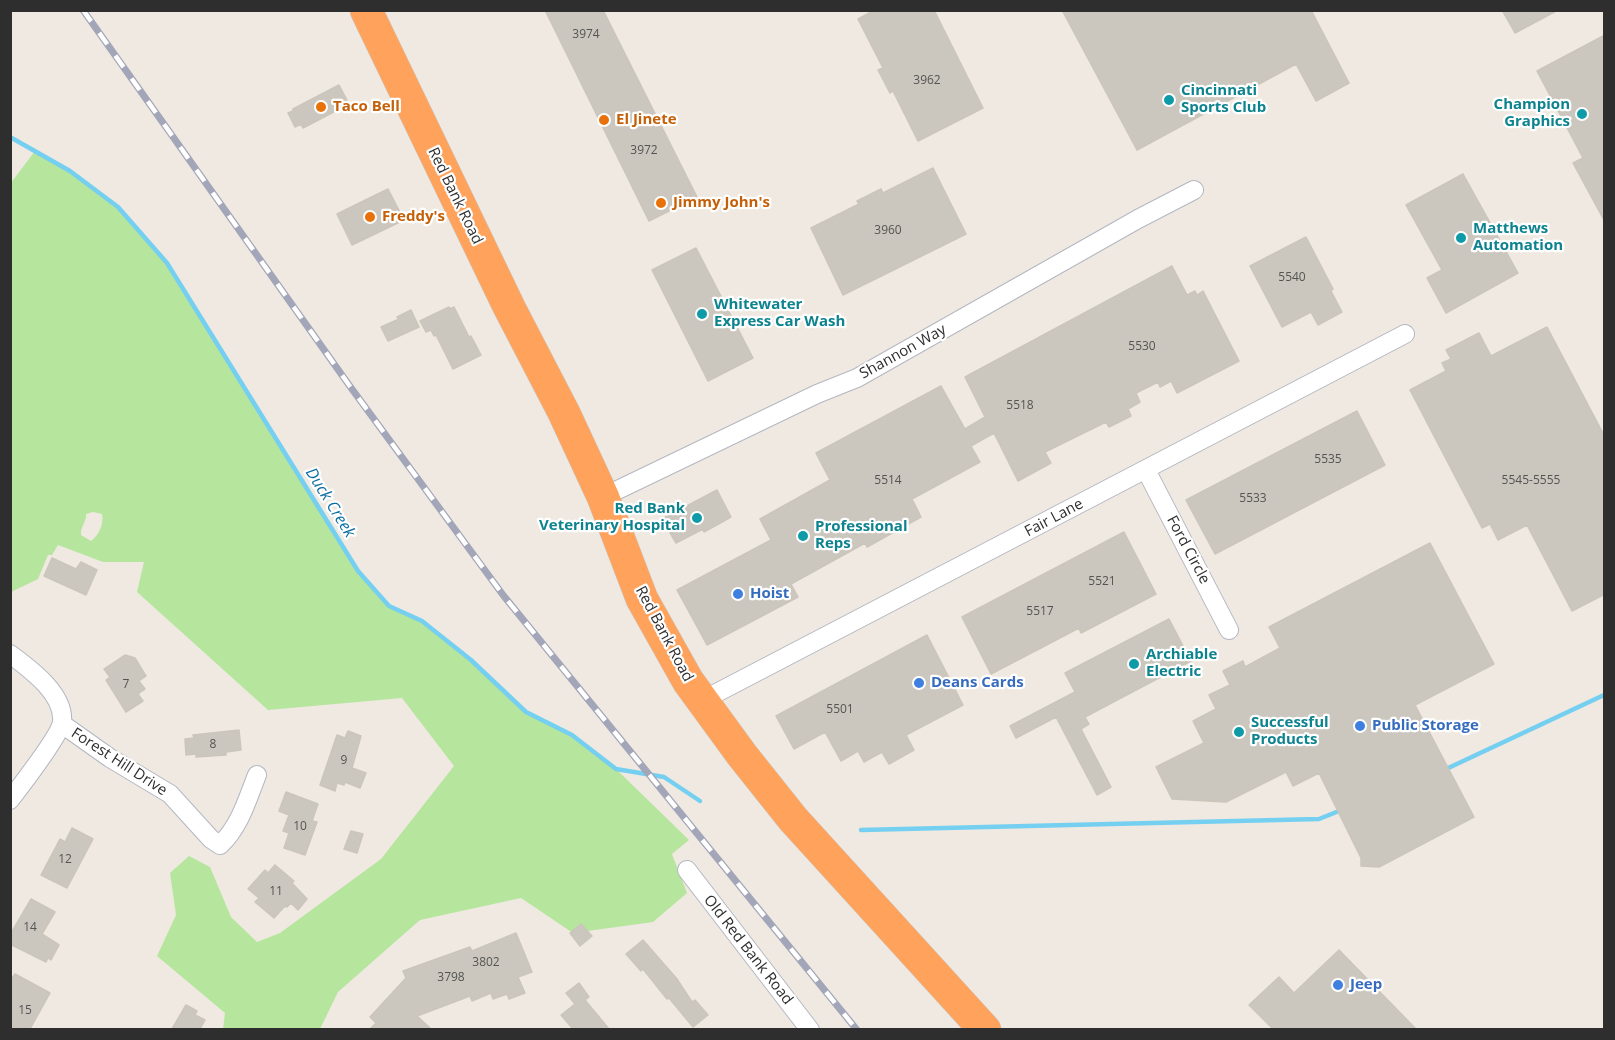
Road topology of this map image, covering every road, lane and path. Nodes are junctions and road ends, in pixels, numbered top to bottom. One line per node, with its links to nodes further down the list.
1 (366, 10): 5 (highway, Red Bank Road)
2 (1194, 190): 5 (street, Shannon Way)
3 (1405, 334): 4 (street, Fair Lane)
4 (1146, 470): 6 (street, Ford Circle); 8 (street, Fair Lane)
5 (603, 497): 8 (highway, Red Bank Road)
6 (1229, 630)
7 (10, 654): 9 (street, Forest Hill Drive)
8 (703, 700): 14 (highway, Red Bank Road)
9 (62, 724): 10 (street, Forest Hill Drive); 11 (street, Forest Hill Drive)
10 (257, 775)
11 (10, 800)
12 (687, 870): 13 (street, Old Red Bank Road)
13 (810, 1029)
14 (985, 1029)

